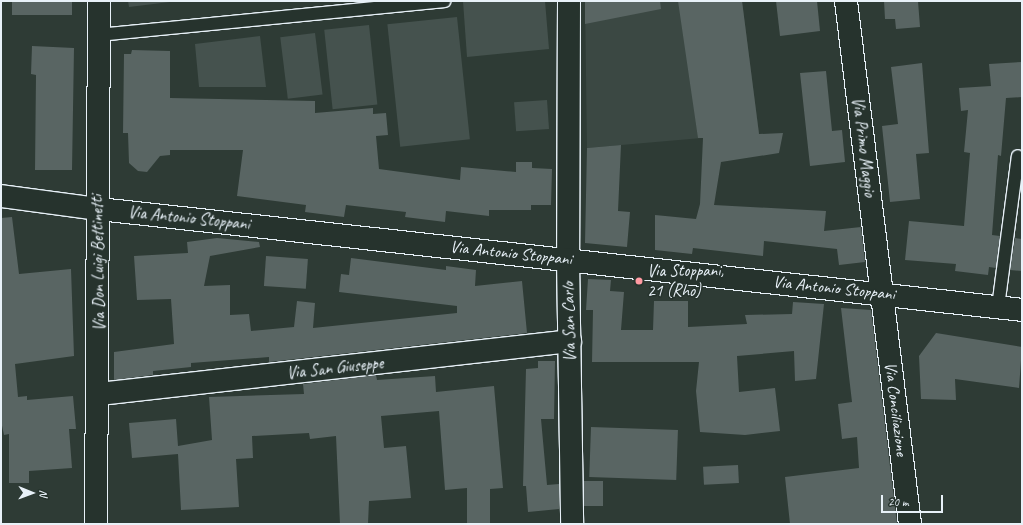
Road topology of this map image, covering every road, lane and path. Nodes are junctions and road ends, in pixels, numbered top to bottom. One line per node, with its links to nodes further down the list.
1 (100, 1): 5 (street, Via Don Luigi Bettinetti)
2 (444, 1): 5 (lane)
3 (569, 1): 9 (street, Via San Carlo)
4 (846, 1): 10 (street, Via Primo Maggio)
5 (99, 35): 8 (street, Via Don Luigi Bettinetti)
6 (1018, 156): 11 (lane)
7 (1, 196): 8 (street, Via Antonio Stoppani)
8 (99, 210): 9 (street, Via Antonio Stoppani); 14 (street, Via Don Luigi Bettinetti)
9 (568, 260): 10 (street, Via Antonio Stoppani); 13 (street, Via San Carlo)
10 (884, 293): 11 (street, Via Antonio Stoppani); 17 (street, Via Conciliazione)
11 (998, 307): 12 (street, Via Antonio Stoppani)
12 (1022, 310)
13 (570, 341): 14 (street, Via San Giuseppe); 16 (street, Via San Carlo)
14 (99, 394): 15 (street, Via Don Luigi Bettinetti)
15 (96, 524)
16 (572, 524)
17 (910, 524)

